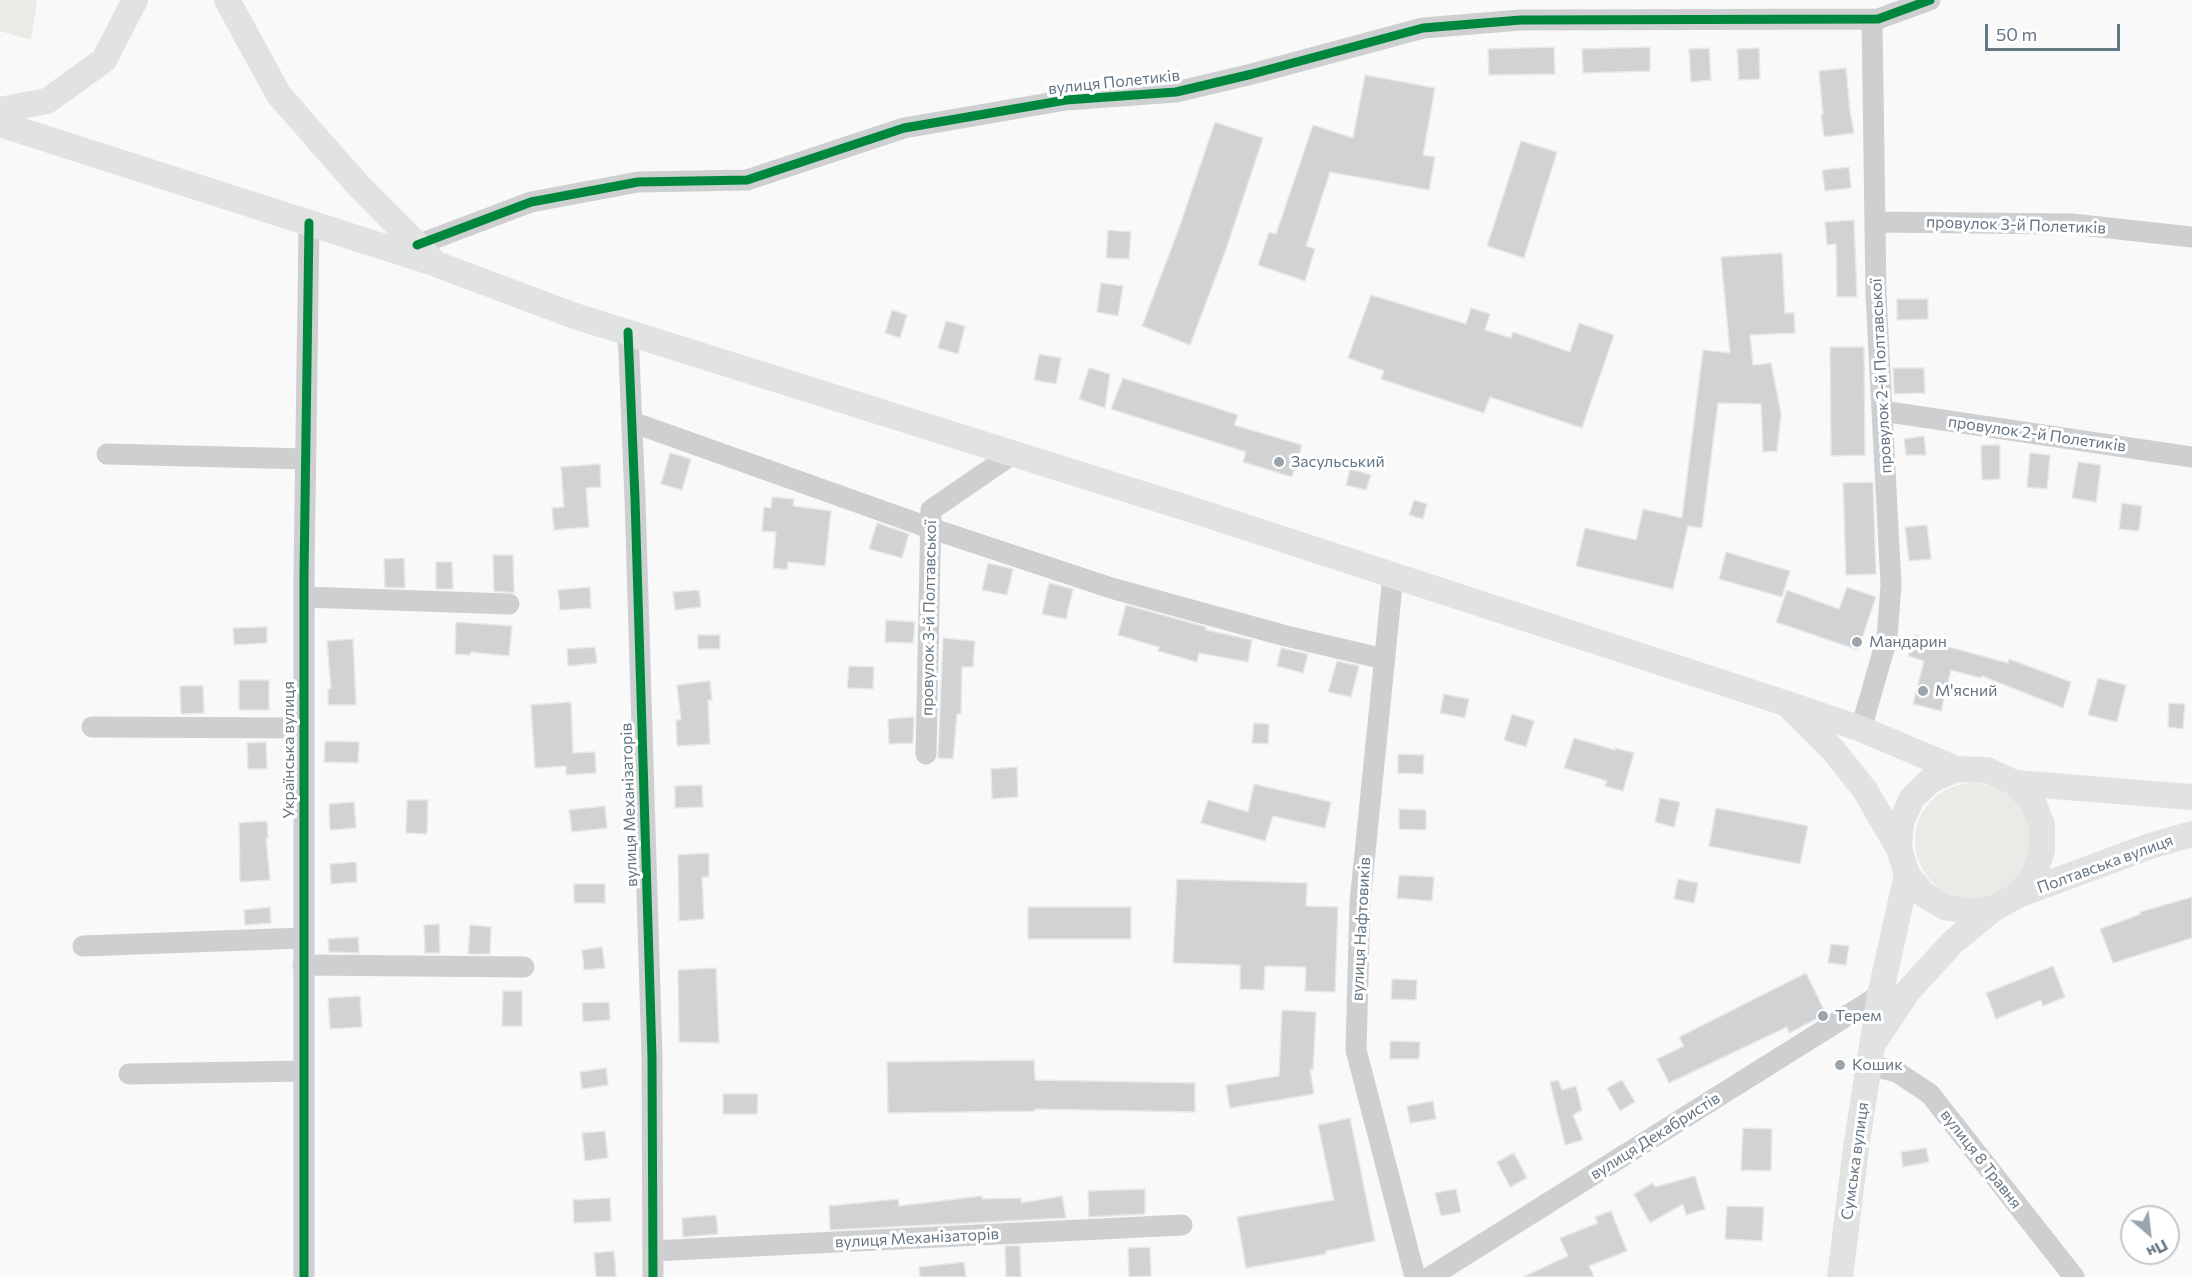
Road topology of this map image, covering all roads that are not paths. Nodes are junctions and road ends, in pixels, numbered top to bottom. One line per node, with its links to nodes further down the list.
1 (135, 0): 5 (main road)
2 (227, 0): 10 (main road)
3 (1930, 0): 4 (street, вулиця Полетиків)
4 (1872, 19): 7 (street, провулок 2-й Полтавської); 10 (street, вулиця Полетиків)
5 (0, 110)
6 (0, 124): 8 (main road)
7 (1875, 222): 9 (street, провулок 3-й Полетиків); 13 (street, провулок 2-й Полтавської)
8 (309, 223): 11 (main road); 18 (street, Українська вулиця)
9 (2192, 237)
10 (417, 245): 11 (main road)
11 (436, 264): 12 (main road)
12 (628, 332): 14 (street, вулиця Механізаторів); 15 (main road)
13 (1882, 411): 17 (street, провулок 2-й Полетиків); 27 (street, провулок 2-й Полтавської)
14 (632, 422): 19 (street); 46 (street, вулиця Механізаторів)
15 (1014, 453): 19 (street, провулок 3-й Полтавської); 20 (main road)
16 (107, 454): 18 (street)
17 (2192, 457)
18 (306, 459): 21 (street, Українська вулиця)
19 (930, 528): 23 (street); 28 (street, провулок 3-й Полтавської)
20 (1394, 576): 23 (street, вулиця Нафтовиків); 24 (main road)
21 (304, 597): 22 (street); 26 (street, Українська вулиця)
22 (509, 604)
23 (1384, 659): 50 (street, вулиця Нафтовиків)
24 (1788, 704): 27 (main road); 33 (main road)
25 (92, 727): 26 (street, Українська вулиця)
26 (304, 728): 37 (street, Українська вулиця)
27 (1861, 729): 29 (main road)
28 (926, 754)
29 (1956, 769): 30 (main road); 33 (main road)
30 (2015, 783): 31 (main road); 35 (main road)
31 (2192, 797)
32 (2192, 834): 35 (main road, Полтавська вулиця)
33 (1899, 849): 34 (main road)
34 (1907, 874): 36 (main road); 41 (main road, Сумська вулиця)
35 (2018, 895): 36 (main road)
36 (1995, 908): 42 (main road)
37 (303, 938): 38 (street); 39 (street, Українська вулиця)
38 (83, 946)
39 (303, 965): 40 (street); 43 (street, Українська вулиця)
40 (524, 967)
41 (1880, 995): 42 (main road, Сумська вулиця); 47 (street, вулиця Декабристів)
42 (1871, 1055): 51 (main road, Сумська вулиця); 52 (street, вулиця 8 Травня)
43 (303, 1071): 44 (street); 48 (street, Українська вулиця)
44 (129, 1074)
45 (1182, 1225): 46 (street, вулиця Механізаторів)
46 (653, 1251): 49 (street, вулиця Механізаторів)
47 (1442, 1273)
48 (304, 1277)
49 (653, 1277)
50 (1415, 1277)
51 (1840, 1277)
52 (2074, 1277)

